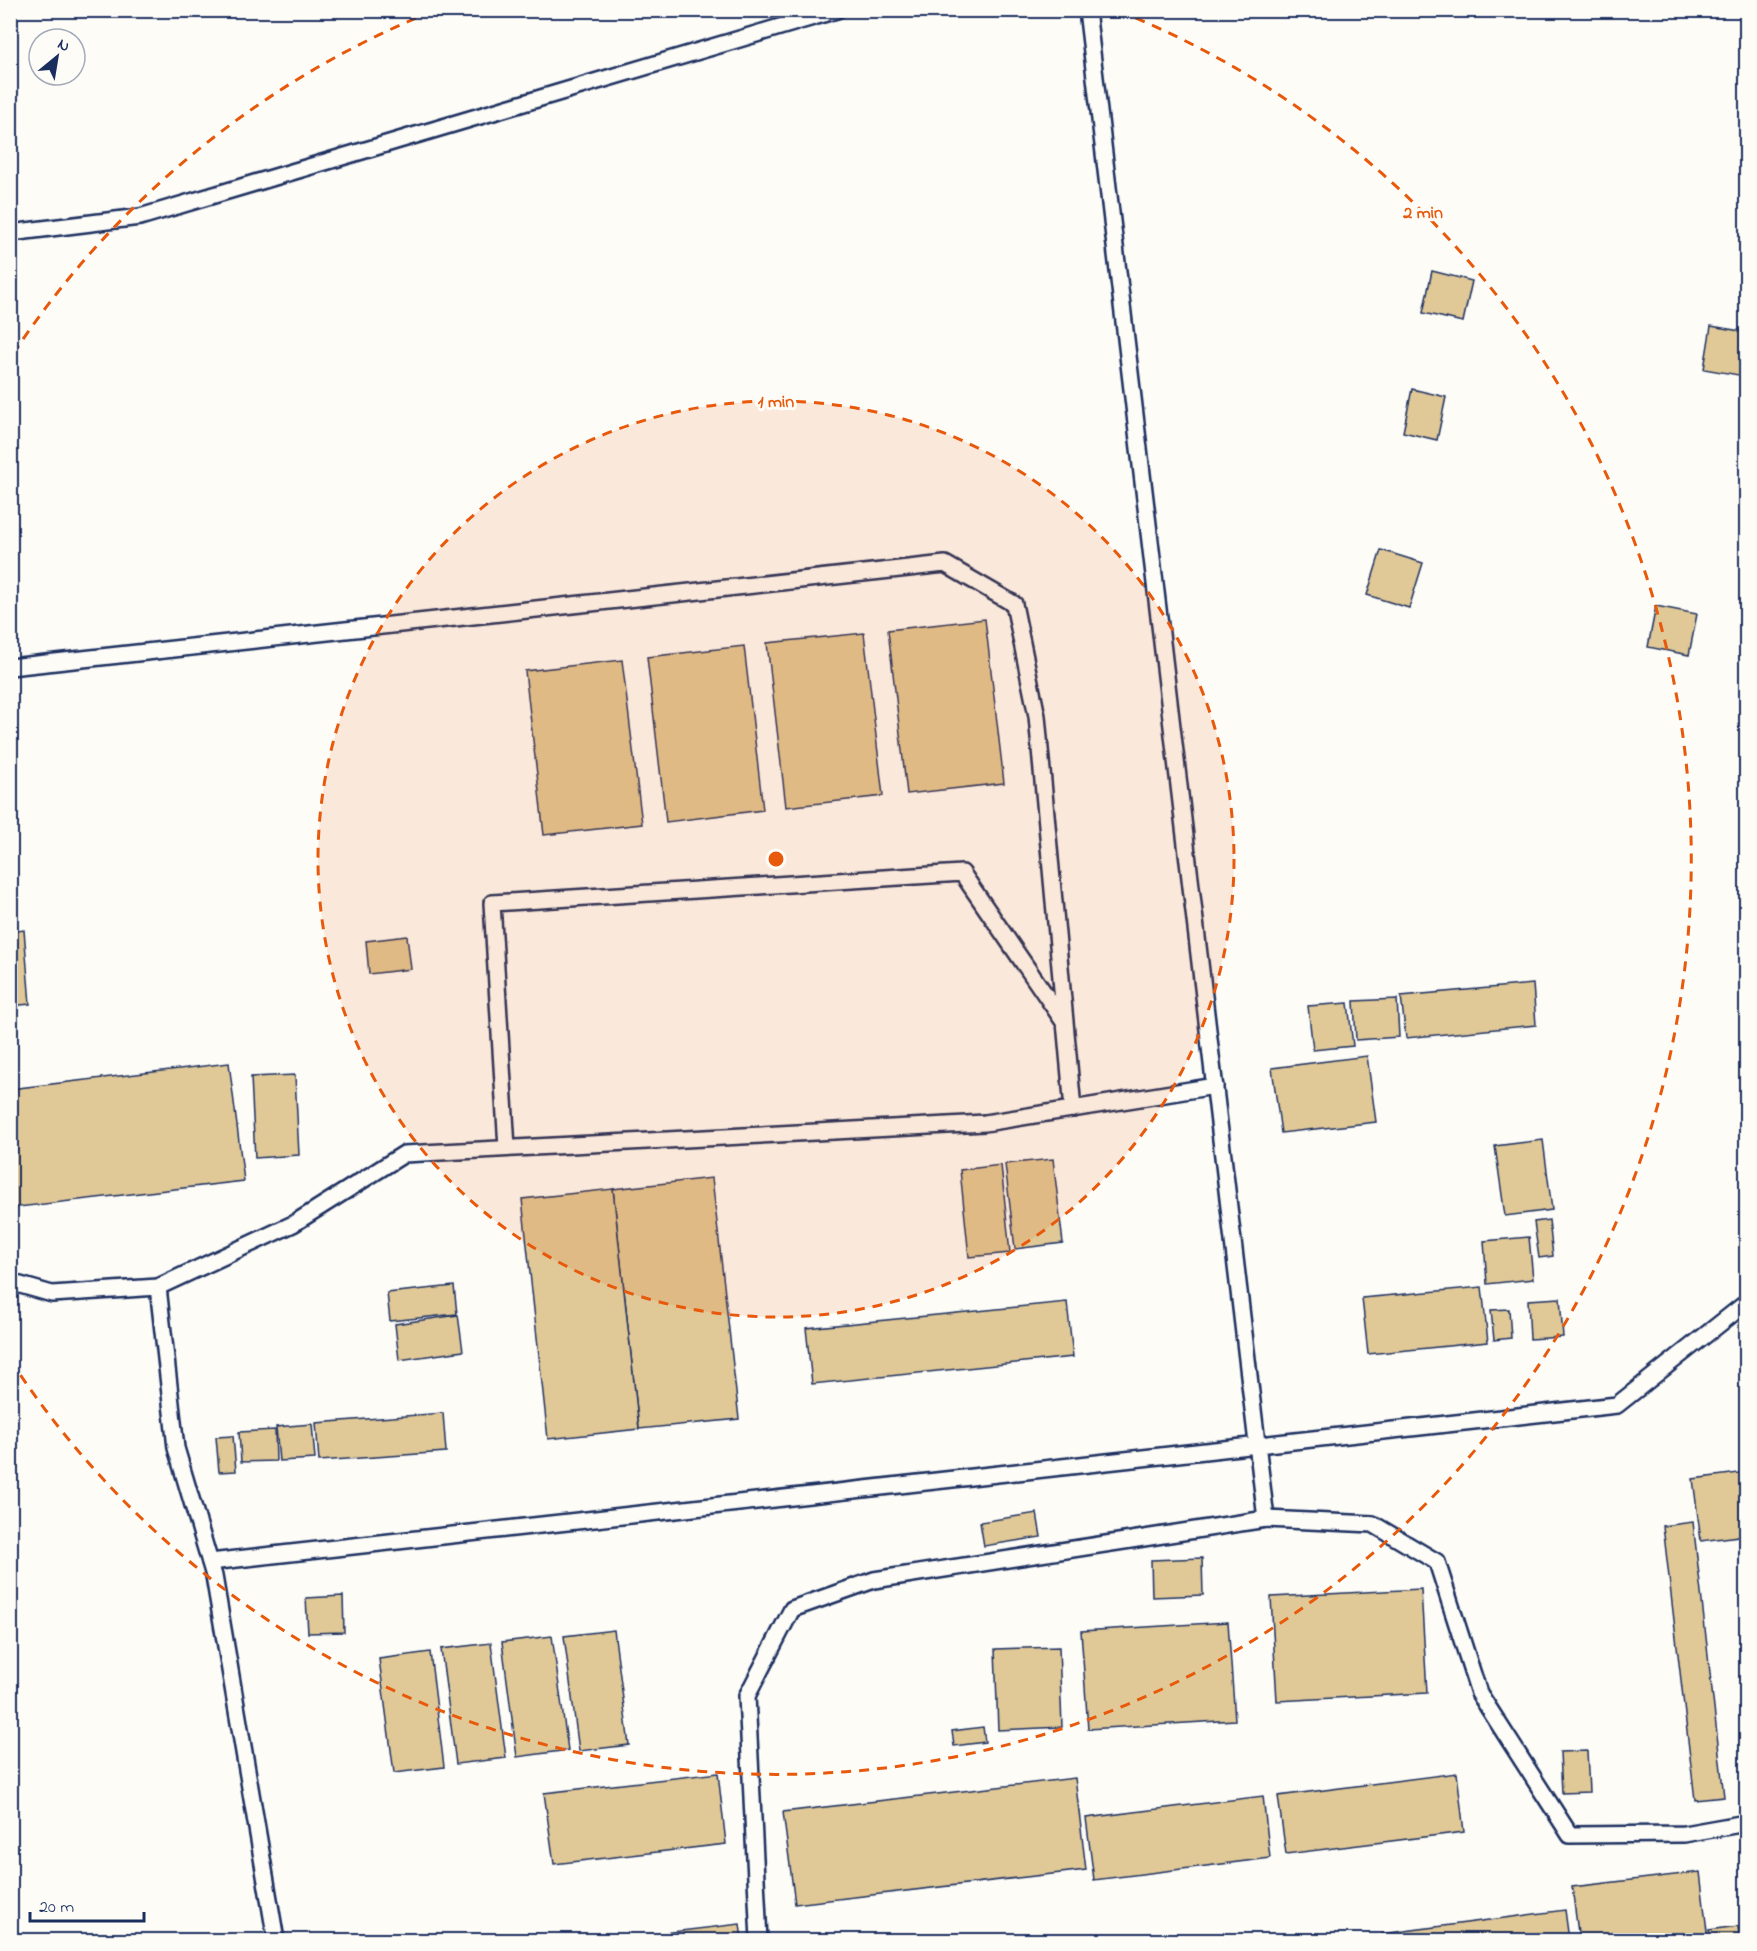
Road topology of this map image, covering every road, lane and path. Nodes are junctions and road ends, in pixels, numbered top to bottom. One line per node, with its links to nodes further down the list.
1 (837, 10): 3 (lane)
2 (1087, 10): 6 (lane)
3 (10, 233)
4 (10, 667): 5 (lane)
5 (1065, 1024): 7 (lane); 8 (lane)
6 (1215, 1086): 7 (lane); 12 (lane)
7 (1073, 1109): 8 (lane)
8 (507, 1148): 10 (lane)
9 (10, 1282): 10 (lane)
10 (158, 1287): 14 (lane)
11 (1746, 1303): 12 (lane)
12 (1258, 1445): 13 (lane); 14 (lane)
13 (1266, 1519): 15 (lane); 17 (lane)
14 (210, 1562): 16 (lane)
15 (1746, 1823)
16 (276, 1941)
17 (759, 1941)

